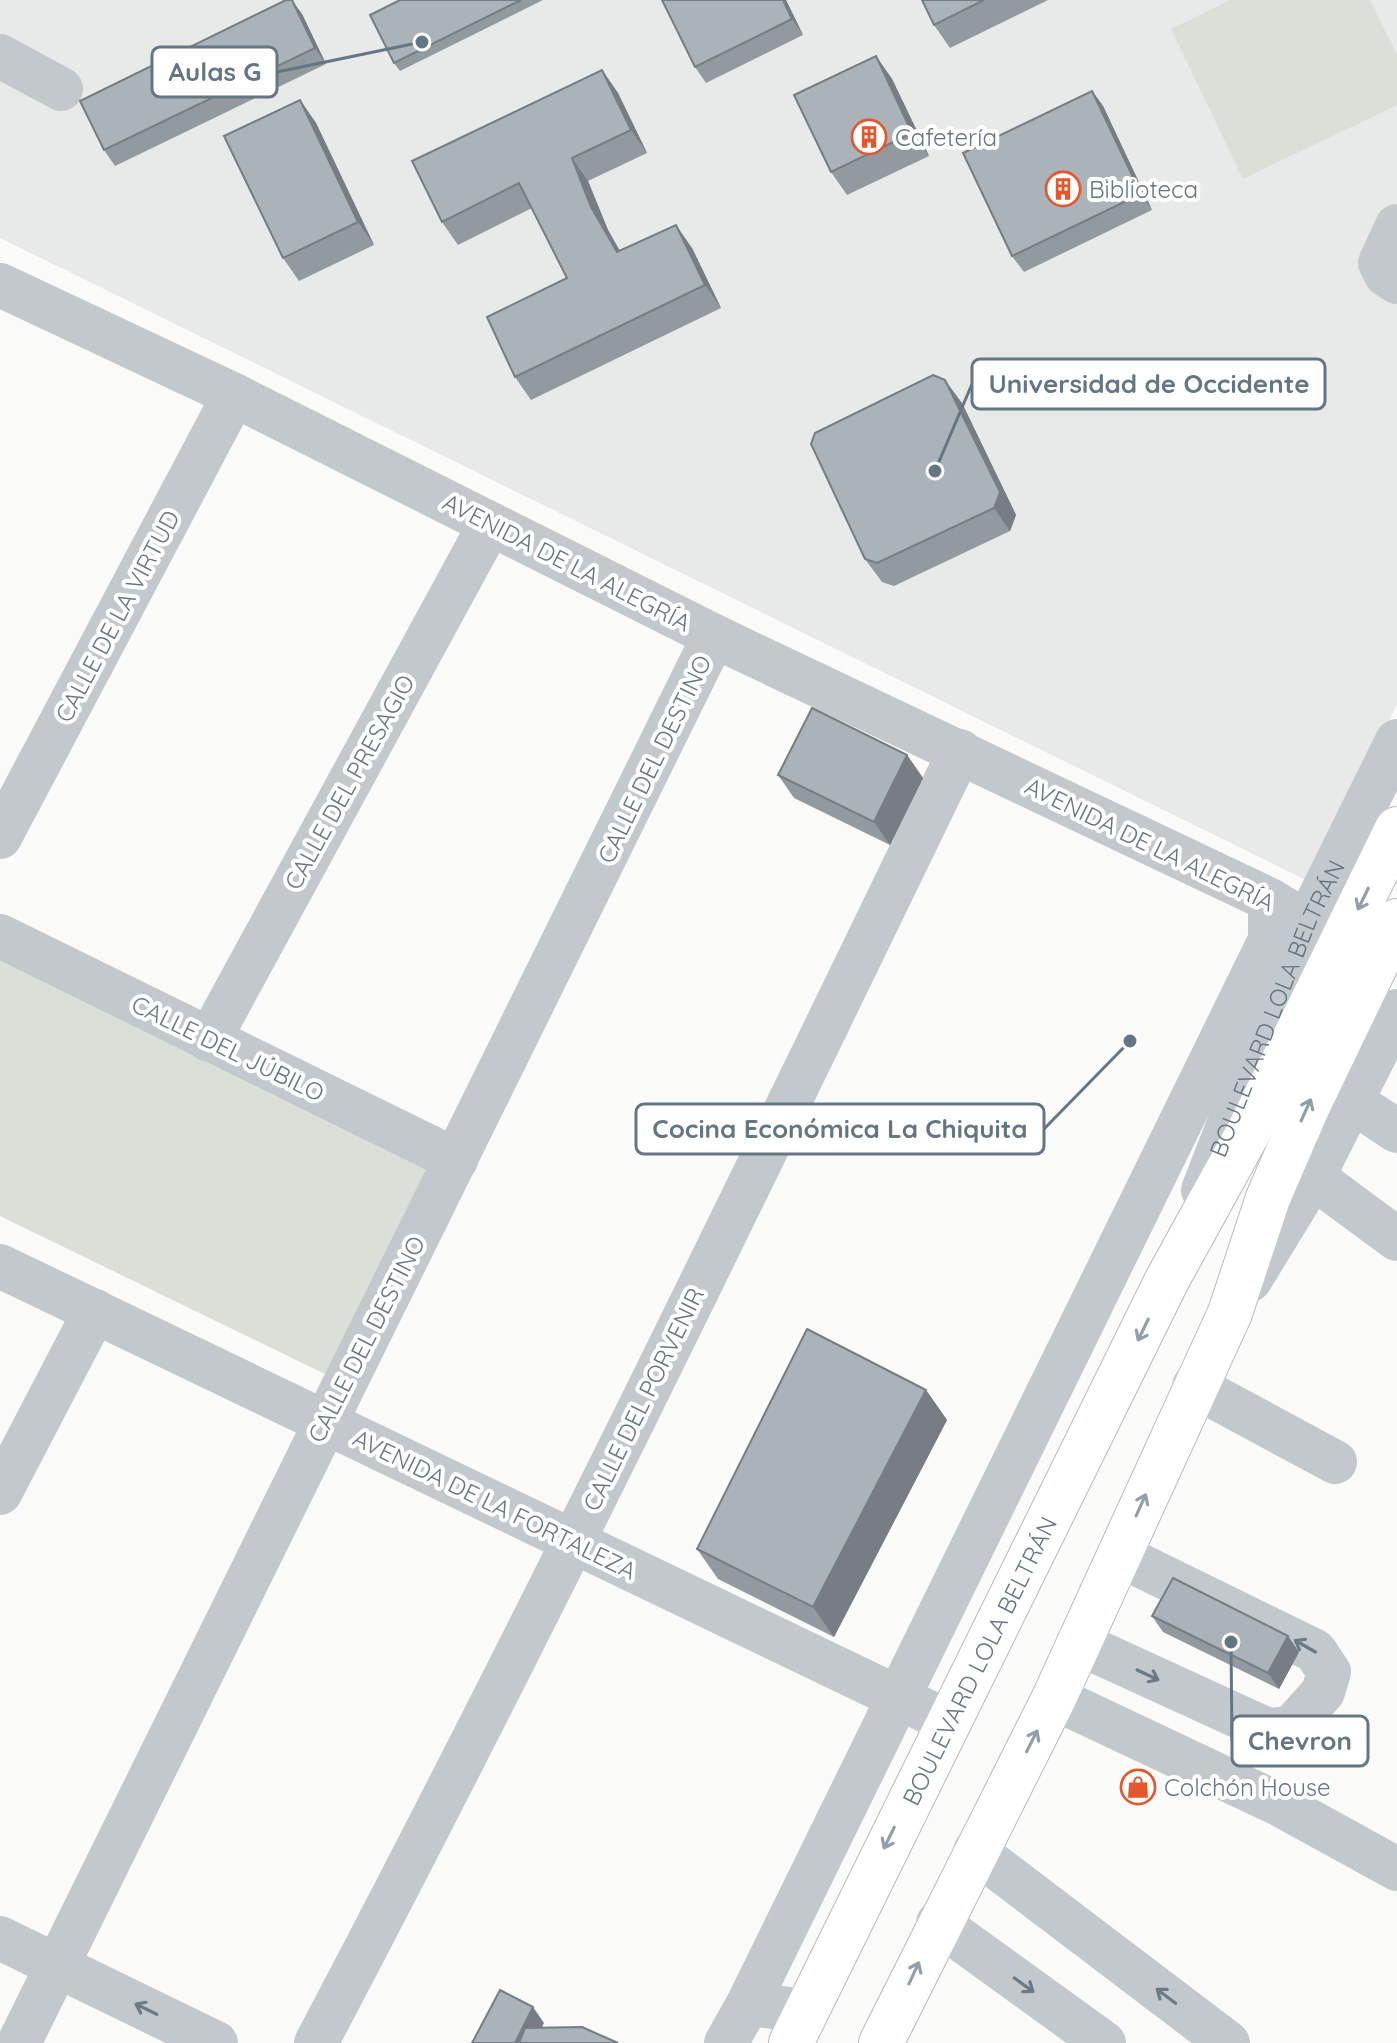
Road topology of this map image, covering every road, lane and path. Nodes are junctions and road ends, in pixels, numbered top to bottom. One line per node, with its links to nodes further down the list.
1 (0, 56): 2 (street)
2 (61, 89)
3 (1397, 226): 4 (street)
4 (1397, 282)
5 (0, 285): 6 (street, AVENIDA DE LA ALEGRÍA)
6 (234, 395): 7 (street, AVENIDA DE LA ALEGRÍA); 12 (street, CALLE DE LA VIRTUD)
7 (490, 524): 8 (street, AVENIDA DE LA ALEGRÍA); 18 (street, CALLE DEL PRESAGIO)
8 (714, 636): 10 (street, AVENIDA DE LA ALEGRÍA); 21 (street, CALLE DEL DESTINO)
9 (1397, 741): 15 (street, BOULEVARD LOLA BELTRÁN)
10 (960, 751): 13 (street, AVENIDA DE LA ALEGRÍA); 33 (street, CALLE DEL PORVENIR)
11 (1397, 829): 25 (main road, BOULEVARD LOLA BELTRÁN, one-way to 25)
12 (0, 837)
13 (1270, 900): 15 (street, AVENIDA DE LA ALEGRÍA); 29 (street)
14 (1397, 921): 22 (main road, one-way to 14)
15 (1307, 923): 25 (street, BOULEVARD LOLA BELTRÁN)
16 (0, 936): 18 (street, CALLE DEL JÚBILO)
17 (1397, 1011): 19 (street)
18 (209, 1040): 21 (street, CALLE DEL JÚBILO)
19 (1353, 1102): 20 (street); 22 (street)
20 (1397, 1131)
21 (456, 1160): 28 (street, CALLE DEL DESTINO)
22 (1301, 1164): 23 (street); 27 (main road)
23 (1397, 1239)
24 (0, 1266): 26 (street, AVENIDA DE LA FORTALEZA)
25 (1167, 1280): 31 (main road, BOULEVARD LOLA BELTRÁN, one-way to 31)
26 (95, 1311): 28 (street, AVENIDA DE LA FORTALEZA); 32 (street)
27 (1194, 1386): 30 (street); 34 (main road, one-way to 27)
28 (324, 1422): 33 (street, AVENIDA DE LA FORTALEZA); 43 (street, CALLE DEL DESTINO)
29 (1020, 1454): 31 (street); 36 (street)
30 (1335, 1462)
31 (1073, 1477): 38 (main road, BOULEVARD LOLA BELTRÁN)
32 (0, 1493)
33 (573, 1542): 36 (street, AVENIDA DE LA FORTALEZA); 48 (street, CALLE DEL PORVENIR)
34 (1119, 1555): 35 (main road); 35 (street, one-way to 34)
35 (1078, 1643): 37 (main road)
36 (897, 1698): 38 (street, AVENIDA DE LA FORTALEZA); 44 (street)
37 (1054, 1698): 39 (main road, one-way to 37); 40 (street)
38 (947, 1721): 45 (main road, BOULEVARD LOLA BELTRÁN, one-way to 45)
39 (975, 1851): 41 (main road); 52 (street, one-way to 39)
40 (1397, 1869)
41 (938, 1923): 50 (main road, one-way to 41); 51 (street, one-way to 51)
42 (0, 1938): 43 (street)
43 (56, 1965): 46 (street, CALLE DEL DESTINO); 47 (street, one-way to 43)
44 (748, 2004): 45 (street); 49 (street)
45 (798, 2027)
46 (22, 2035)
47 (216, 2043)
48 (316, 2043)
49 (726, 2043)
50 (881, 2043)
51 (1104, 2043)
52 (1228, 2043)

